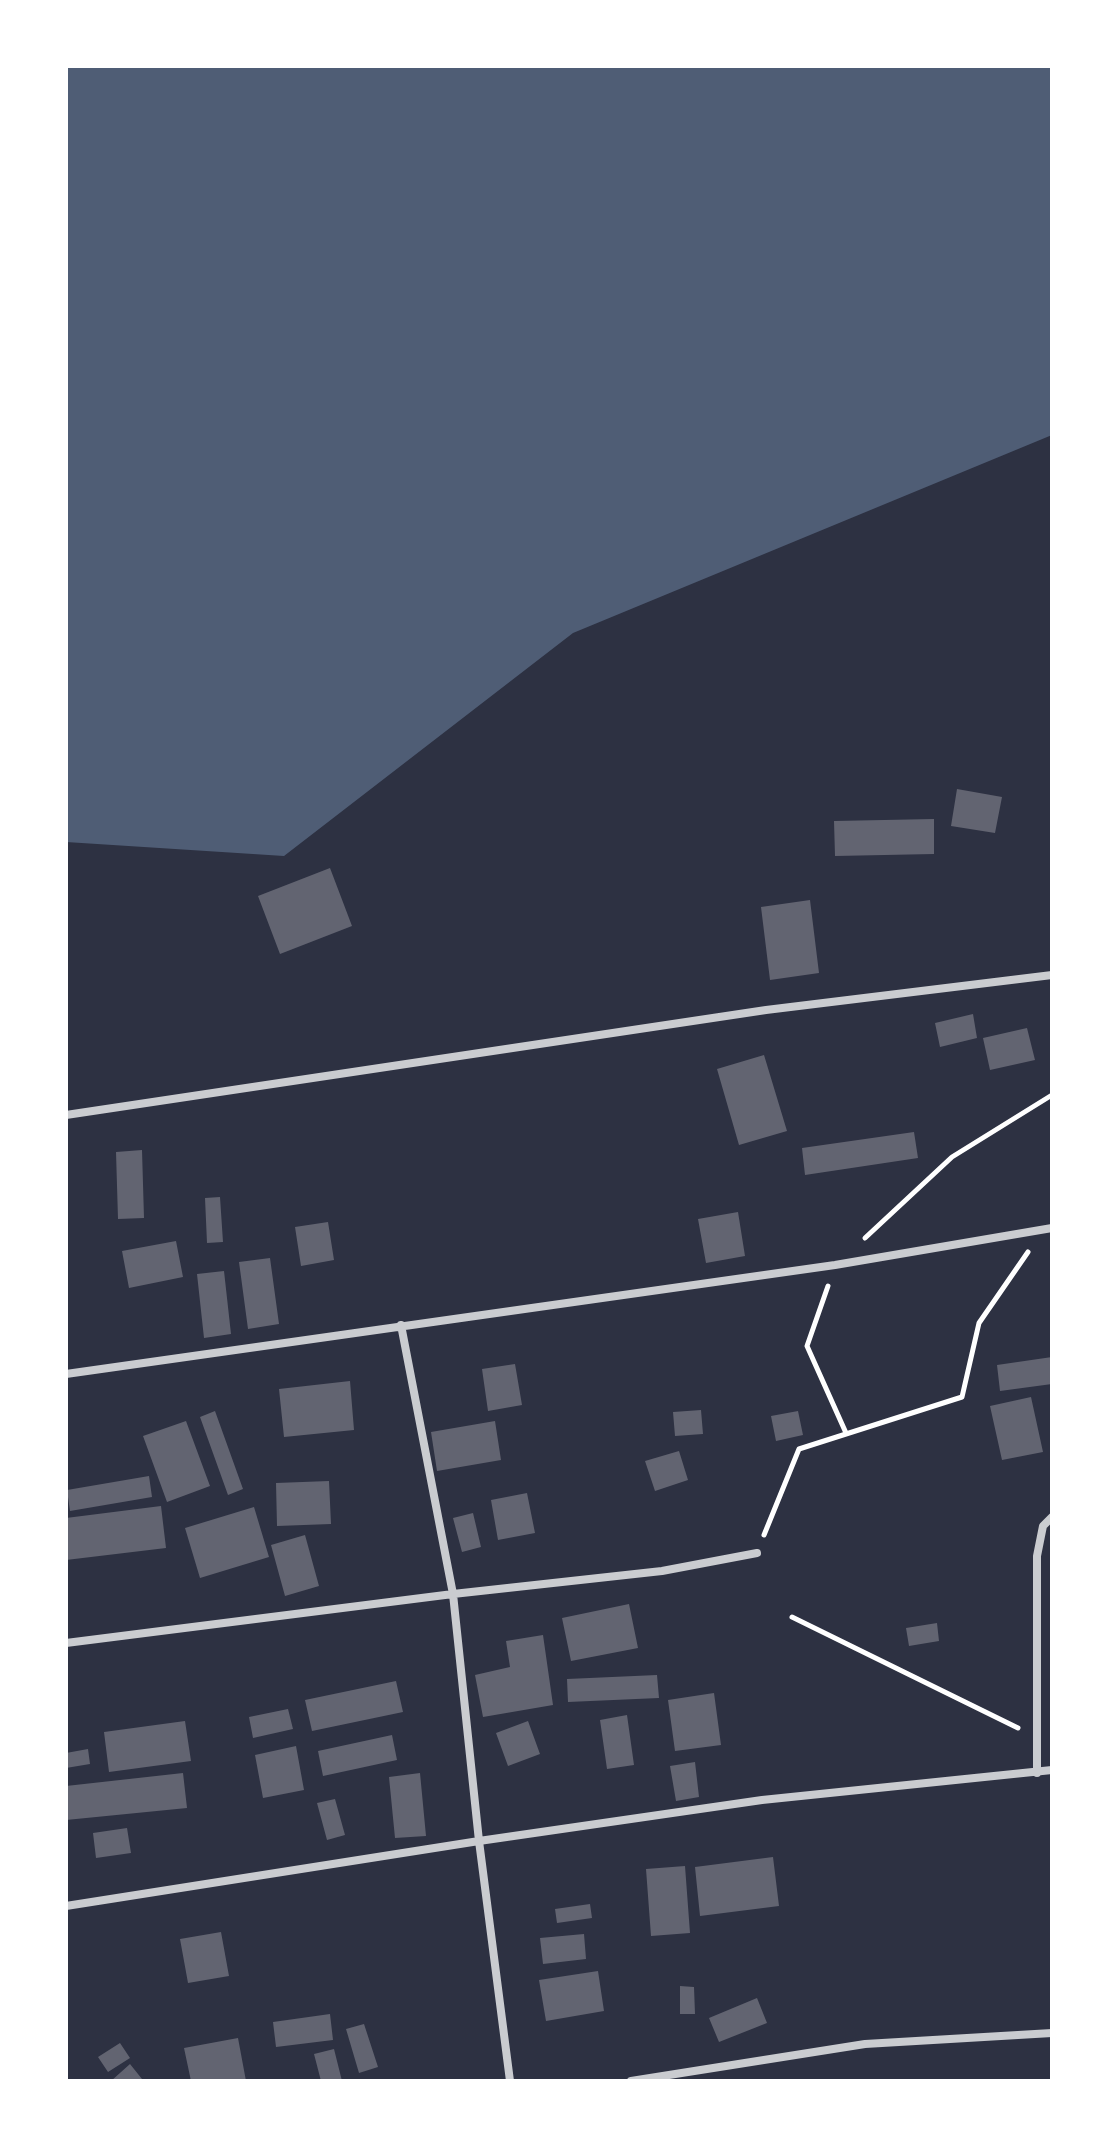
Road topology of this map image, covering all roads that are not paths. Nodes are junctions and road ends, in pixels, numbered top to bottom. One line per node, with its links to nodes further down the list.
1 (1052, 975): 2 (street)
2 (66, 1115)
3 (1048, 1228): 4 (street)
4 (401, 1325): 5 (street); 8 (street)
5 (66, 1374)
6 (1052, 1517): 11 (street)
7 (757, 1553): 8 (street)
8 (453, 1594): 9 (street); 12 (street)
9 (66, 1643)
10 (1052, 1770): 11 (street)
11 (1037, 1773): 12 (street)
12 (479, 1841): 13 (street); 15 (street)
13 (66, 1906)
14 (1052, 2033): 16 (street)
15 (510, 2081)
16 (631, 2081)

